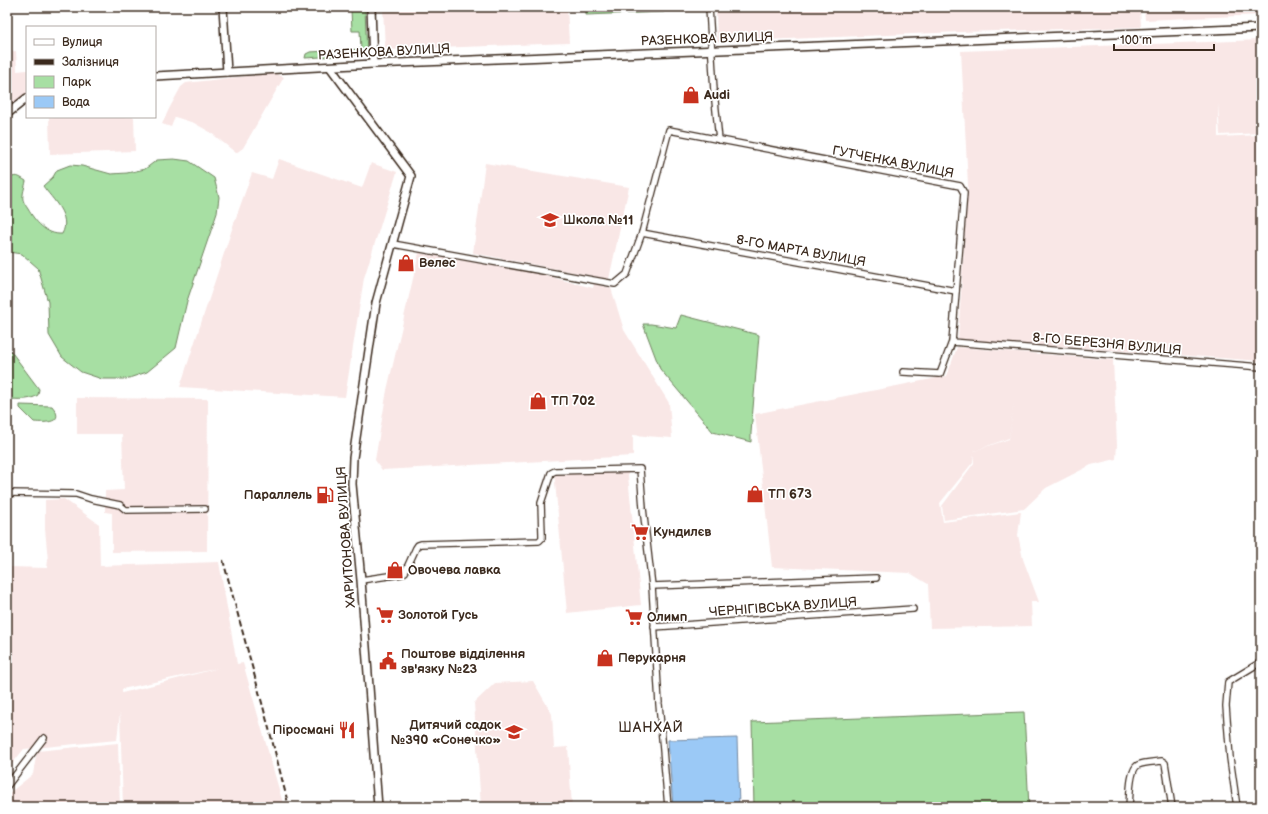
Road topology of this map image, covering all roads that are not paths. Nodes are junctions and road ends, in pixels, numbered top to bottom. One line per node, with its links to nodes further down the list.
1 (223, 7): 8 (street)
2 (371, 7): 6 (street)
3 (709, 7): 5 (street)
4 (1261, 28): 5 (street, РАЗЕНКОВА ВУЛИЦЯ)
5 (712, 50): 6 (street, РАЗЕНКОВА ВУЛИЦЯ); 12 (street)
6 (373, 64): 7 (street, РАЗЕНКОВА ВУЛИЦЯ)
7 (330, 67): 8 (street, РАЗЕНКОВА ВУЛИЦЯ); 14 (street, ХАРИТОНОВА ВУЛИЦЯ)
8 (226, 72): 9 (street, РАЗЕНКОВА ВУЛИЦЯ)
9 (156, 76)
10 (26, 99): 11 (street)
11 (7, 114)
12 (719, 140): 13 (street, ГУТЧЕНКА ВУЛИЦЯ); 15 (street, ГУТЧЕНКА ВУЛИЦЯ)
13 (642, 233): 14 (street); 15 (street, 8-ГО МАРТА ВУЛИЦЯ)
14 (393, 244): 22 (street, ХАРИТОНОВА ВУЛИЦЯ)
15 (956, 291): 16 (street, ГУТЧЕНКА ВУЛИЦЯ)
16 (952, 342): 17 (street, 8-ГО БЕРЕЗНЯ ВУЛИЦЯ); 18 (street, ГУТЧЕНКА ВУЛИЦЯ)
17 (1261, 367)
18 (903, 372)
19 (7, 493): 20 (street)
20 (205, 510)
21 (876, 578): 23 (street, ЧЕРНІГІВСЬКА ВУЛИЦЯ)
22 (361, 580): 23 (street); 29 (street, ХАРИТОНОВА ВУЛИЦЯ)
23 (652, 586): 25 (street)
24 (913, 609): 25 (street, ЧЕРНІГІВСЬКА ВУЛИЦЯ)
25 (654, 626): 30 (street)
26 (1261, 662): 33 (street)
27 (44, 738): 28 (street)
28 (7, 786)
29 (378, 807)
30 (668, 807)
31 (1129, 807): 32 (street)
32 (1172, 807)
33 (1237, 807)

